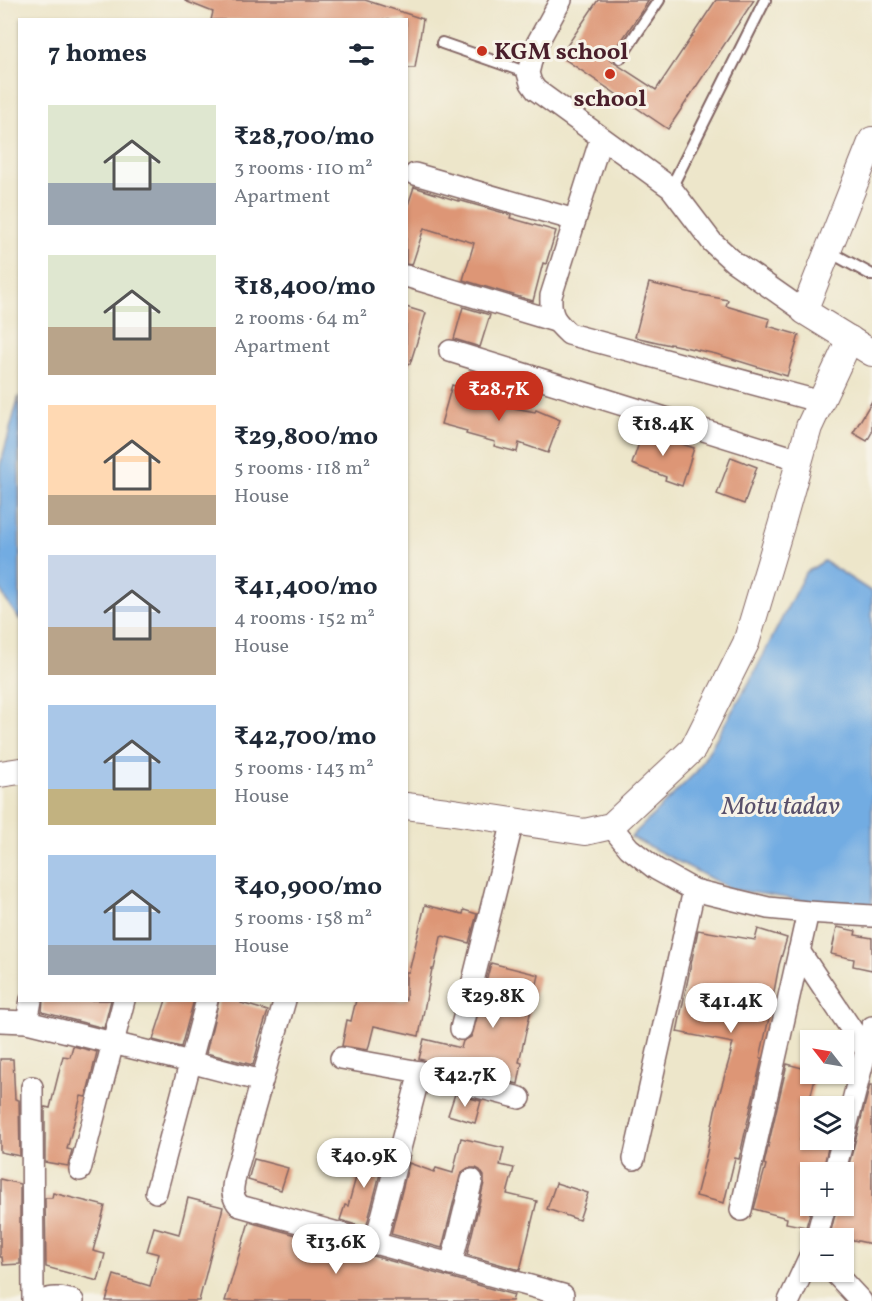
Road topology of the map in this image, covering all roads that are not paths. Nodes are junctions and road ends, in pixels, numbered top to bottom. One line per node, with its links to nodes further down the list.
1 (561, 0): 6 (street)
2 (659, 0): 5 (lane)
3 (765, 0): 10 (lane)
4 (442, 43): 6 (lane)
5 (620, 58)
6 (528, 73): 7 (street)
7 (601, 138): 10 (street); 11 (street)
8 (872, 140): 12 (street)
9 (415, 174): 11 (street)
10 (671, 188): 15 (street)
11 (575, 220): 16 (street)
12 (828, 251): 13 (lane); 15 (street)
13 (872, 275)
14 (408, 277): 16 (street)
15 (804, 311): 17 (street)
16 (555, 321): 20 (street)
17 (850, 339): 19 (street); 20 (street)
18 (450, 351): 21 (street)
19 (872, 353)
20 (821, 402): 21 (street)
21 (800, 460): 26 (street)
22 (18, 771): 23 (street)
23 (0, 774)
24 (408, 806): 25 (street)
25 (513, 821): 26 (street); 38 (street)
26 (611, 826): 27 (street)
27 (694, 890): 28 (street); 49 (street)
28 (808, 912): 29 (street); 30 (street)
29 (872, 916)
30 (799, 951): 40 (street); 53 (street)
31 (31, 1002): 36 (street)
32 (124, 1002): 39 (street)
33 (206, 1002): 42 (street)
34 (284, 1002): 44 (street)
35 (0, 1021): 36 (street)
36 (27, 1022): 39 (street)
37 (872, 1027): 40 (street)
38 (461, 1029)
39 (114, 1043): 42 (street); 50 (street)
40 (867, 1051): 46 (street)
41 (341, 1058): 43 (street)
42 (190, 1062): 44 (street); 52 (street)
43 (420, 1072): 47 (street); 54 (street)
44 (262, 1082): 54 (street)
45 (32, 1087): 59 (street)
46 (865, 1087): 48 (street)
47 (520, 1098)
48 (854, 1113)
49 (634, 1159)
50 (80, 1170)
51 (471, 1180): 55 (street)
52 (156, 1192)
53 (741, 1210)
54 (375, 1244): 55 (street)
55 (451, 1264): 58 (street)
56 (800, 1277): 62 (street)
57 (843, 1282): 63 (street)
58 (563, 1295)
59 (33, 1301)
60 (42, 1301): 61 (street)
61 (73, 1301)
62 (789, 1301)
63 (861, 1301)

